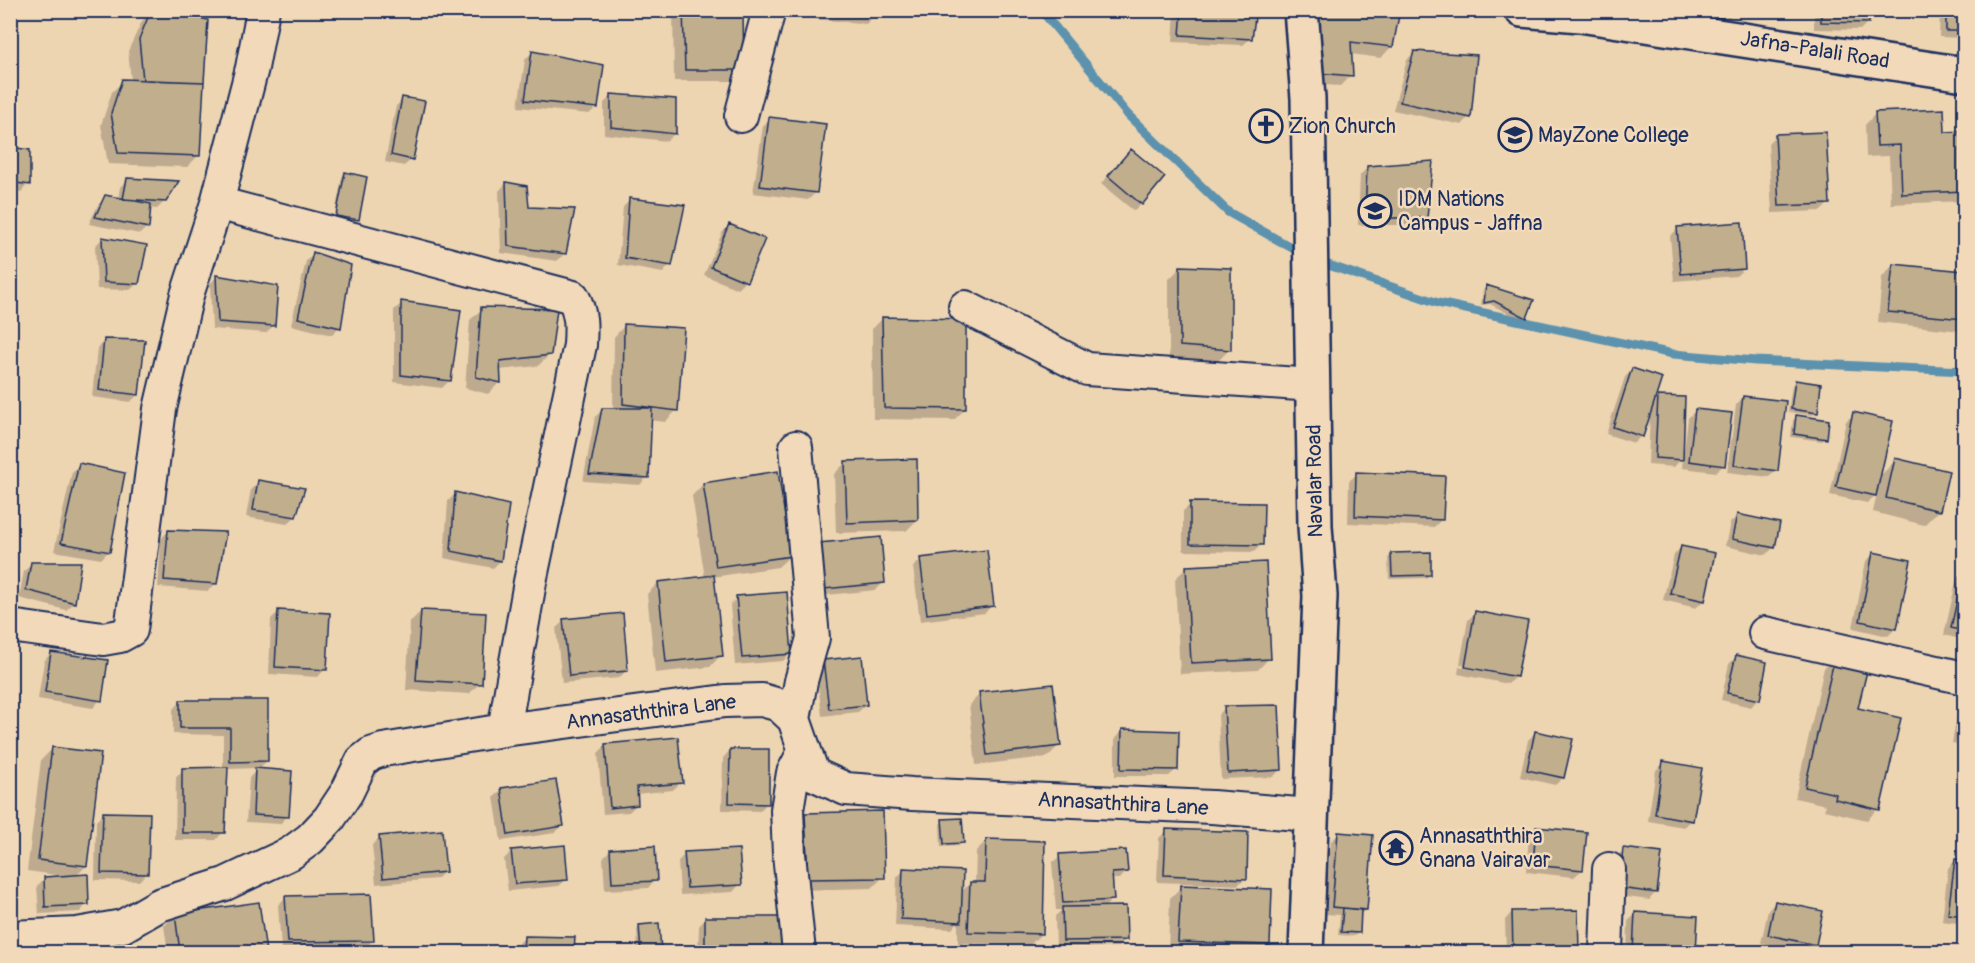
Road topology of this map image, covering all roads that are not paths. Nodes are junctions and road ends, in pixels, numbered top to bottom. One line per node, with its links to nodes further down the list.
1 (263, 10): 7 (street)
2 (769, 10): 6 (street)
3 (1301, 10): 9 (street, Navalar Road)
4 (1522, 10): 5 (street, Jafna-Palali Road)
5 (1965, 74)
6 (741, 116)
7 (217, 203): 11 (street); 15 (street)
8 (965, 307): 9 (street)
9 (1313, 385): 17 (street, Navalar Road)
10 (796, 447): 14 (street)
11 (10, 626)
12 (1765, 633): 13 (street)
13 (1965, 678)
14 (794, 719): 15 (street, Annasaththira Lane); 16 (street, Annasaththira Lane)
15 (504, 730): 19 (street, Annasaththira Lane)
16 (804, 752): 17 (street, Annasaththira Lane); 20 (street)
17 (1311, 815): 21 (street, Navalar Road)
18 (1610, 869): 22 (street)
19 (10, 937)
20 (799, 952)
21 (1306, 952)
22 (1606, 952)

